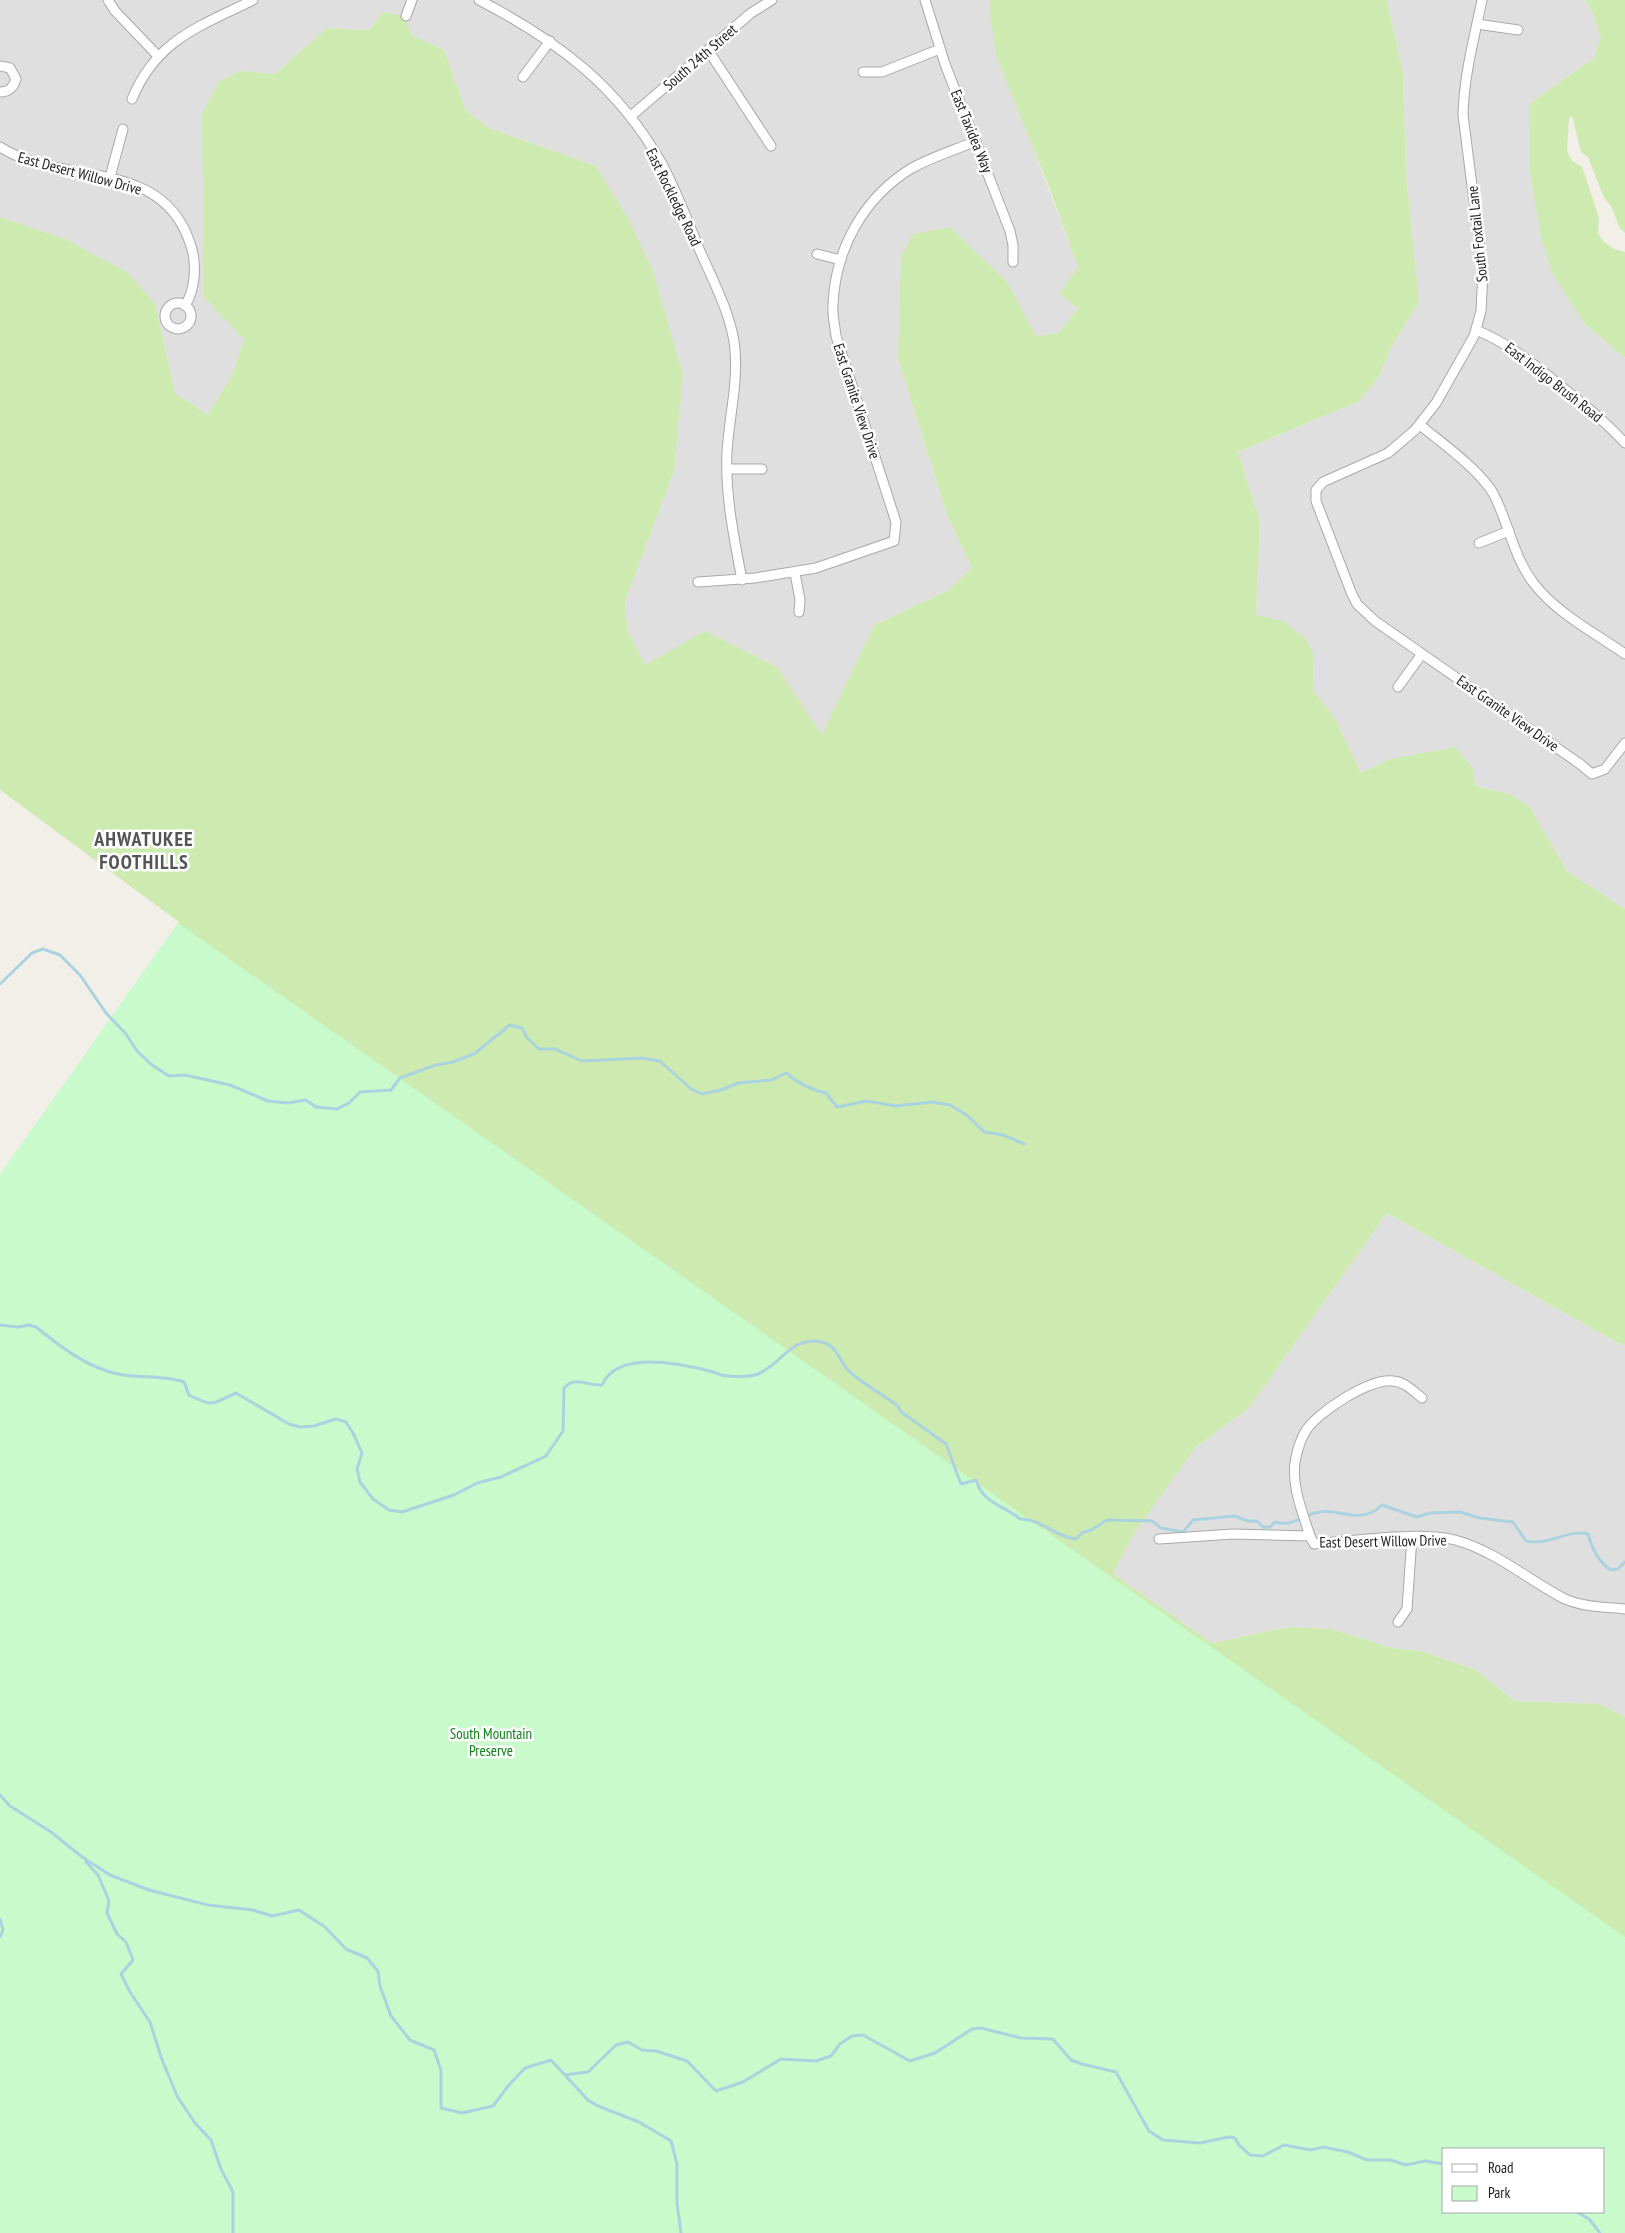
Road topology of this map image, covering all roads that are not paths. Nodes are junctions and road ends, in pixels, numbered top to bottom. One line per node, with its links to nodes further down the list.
1 (108, 0): 14 (street)
2 (252, 0): 14 (street)
3 (412, 0): 8 (street)
4 (479, 0): 11 (street, East Rockledge Road)
5 (772, 0): 13 (street, South 24th Street)
6 (925, 0): 12 (street, East Taxidea Way)
7 (1482, 0): 9 (street, South Foxtail Lane)
8 (406, 16)
9 (1477, 24): 10 (street); 30 (street, South Foxtail Lane)
10 (1518, 30)
11 (550, 40): 17 (street); 20 (street, East Rockledge Road)
12 (940, 48): 16 (street); 22 (street, East Taxidea Way)
13 (708, 50): 20 (street, South 24th Street); 23 (street)
14 (158, 56): 19 (street)
15 (0, 66): 18 (street)
16 (862, 72)
17 (523, 77)
18 (0, 92)
19 (132, 98)
20 (631, 116): 34 (street, East Rockledge Road)
21 (123, 129): 25 (street)
22 (976, 140): 27 (street, East Granite View Drive); 28 (street, East Taxidea Way)
23 (771, 146)
24 (0, 147): 25 (street, East Desert Willow Drive)
25 (110, 177): 29 (street, East Desert Willow Drive)
26 (817, 254): 27 (street)
27 (841, 260): 38 (street, East Granite View Drive)
28 (1013, 262)
29 (186, 306)
30 (1476, 330): 31 (street, South Foxtail Lane); 32 (street, East Indigo Brush Road)
31 (1420, 425): 35 (street, South Foxtail Lane); 36 (street)
32 (1625, 443)
33 (762, 468): 34 (street)
34 (728, 469): 39 (street, East Rockledge Road)
35 (1316, 490): 42 (street, East Granite View Drive)
36 (1509, 531): 37 (street); 43 (street)
37 (1479, 543)
38 (795, 572): 39 (street); 41 (street)
39 (742, 580): 40 (street)
40 (698, 582)
41 (799, 612)
42 (1422, 654): 44 (street); 45 (street, East Granite View Drive)
43 (1625, 654)
44 (1398, 687)
45 (1625, 743)
46 (1422, 1398): 47 (street)
47 (1310, 1536): 48 (street, East Desert Willow Drive); 49 (street, East Desert Willow Drive)
48 (1412, 1537): 50 (street, East Desert Willow Drive); 51 (street)
49 (1159, 1539)
50 (1625, 1610)
51 (1398, 1622)

